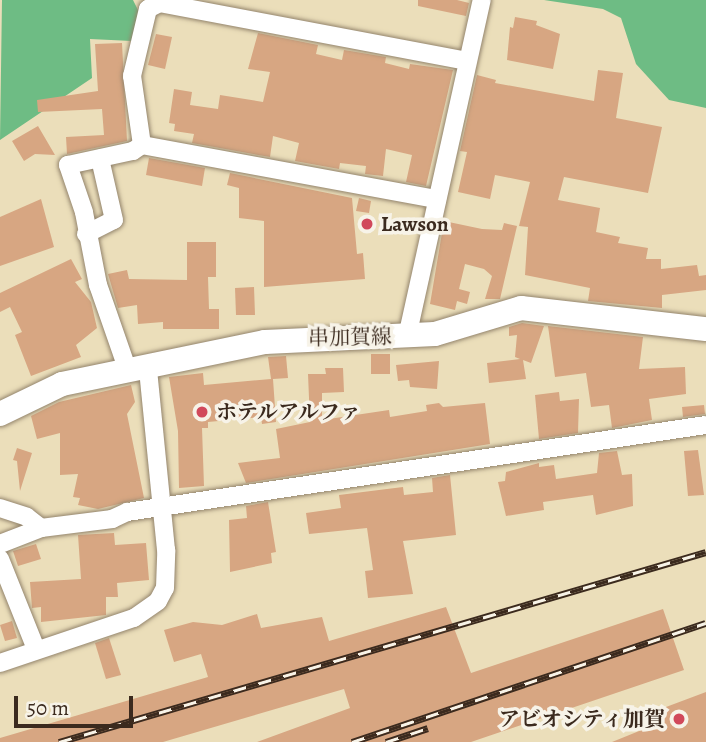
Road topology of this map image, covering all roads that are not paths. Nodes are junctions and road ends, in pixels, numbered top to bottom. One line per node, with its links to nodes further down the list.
1 (482, 0): 2 (street)
2 (466, 61): 3 (street); 5 (street)
3 (142, 145): 4 (street); 5 (street)
4 (100, 159): 6 (street); 6 (street)
5 (437, 199): 8 (street)
6 (86, 234): 9 (street)
7 (706, 329): 8 (main road, 串加賀線)
8 (407, 337): 9 (main road, 串加賀線)
9 (138, 370): 10 (main road, 串加賀線); 13 (street)
10 (0, 414)
11 (706, 425): 13 (street)
12 (0, 508): 14 (street)
13 (159, 508): 14 (street); 17 (street)
14 (41, 528): 15 (street)
15 (0, 544)
16 (0, 559): 17 (street)
17 (36, 649): 18 (street)
18 (0, 663)

